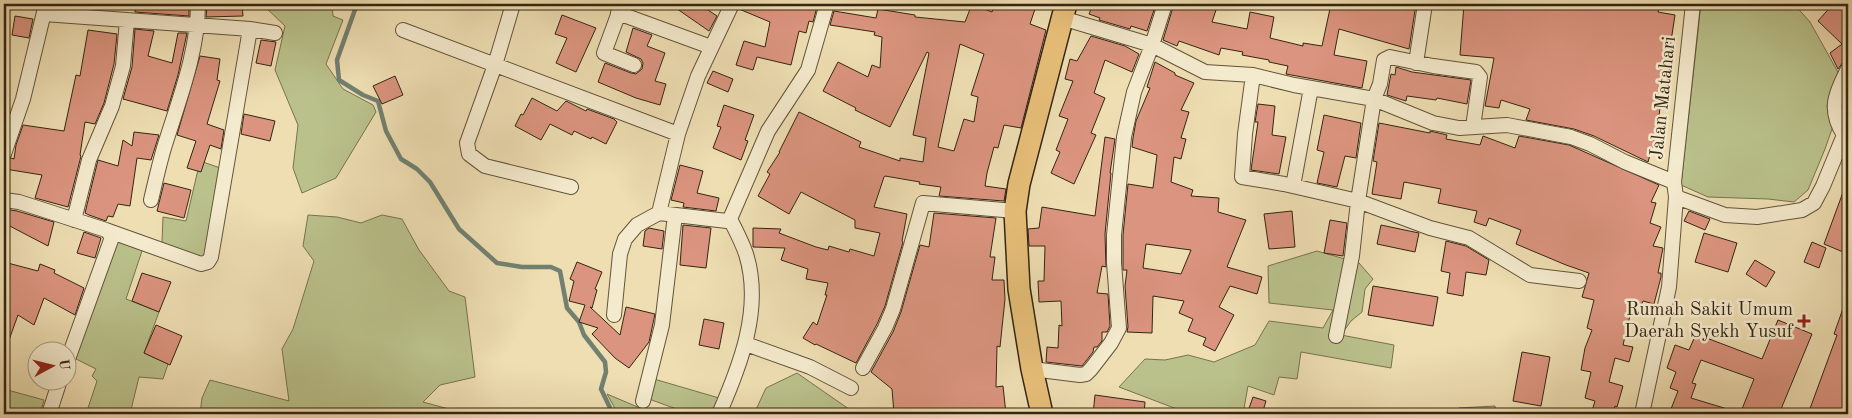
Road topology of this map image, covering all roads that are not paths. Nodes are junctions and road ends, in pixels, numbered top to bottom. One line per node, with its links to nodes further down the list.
1 (198, 4): 12 (street)
2 (513, 4): 19 (street)
3 (732, 4): 17 (street)
4 (827, 4): 39 (street)
5 (1165, 4): 16 (street)
6 (1425, 4): 18 (street)
7 (1693, 4): 29 (street, Jalan Matahari)
8 (45, 9): 11 (street); 28 (street)
9 (620, 9): 17 (street); 20 (street)
10 (1064, 11): 16 (street); 36 (main road)
11 (127, 20): 12 (street); 40 (street)
12 (197, 25): 13 (street); 34 (street)
13 (250, 29): 15 (street); 41 (street)
14 (403, 30): 19 (street)
15 (275, 33)
16 (1152, 45): 22 (street); 48 (street)
17 (711, 47): 26 (street)
18 (1416, 63): 24 (street); 25 (street)
19 (495, 65): 26 (street); 31 (street)
20 (634, 65)
21 (1848, 69): 27 (street)
22 (1253, 75): 23 (street); 30 (street)
23 (1311, 88): 24 (street); 30 (street)
24 (1374, 99): 25 (street); 35 (street)
25 (1473, 127): 29 (street)
26 (678, 134): 37 (street)
27 (1846, 136): 32 (street)
28 (4, 154)
29 (1674, 182): 32 (street, Jalan Matahari)
30 (1293, 186): 35 (street)
31 (571, 187)
32 (1676, 197): 55 (street, Jalan Matahari)
33 (4, 200): 40 (street)
34 (151, 200)
35 (1358, 201): 42 (street); 44 (street)
36 (1014, 211): 47 (street); 48 (main road)
37 (659, 213): 38 (street); 43 (street)
38 (675, 215): 39 (street); 51 (street)
39 (730, 219): 46 (street)
40 (74, 220): 41 (street)
41 (106, 230): 45 (street)
42 (1579, 281)
43 (614, 314)
44 (1336, 336)
45 (75, 340)
46 (746, 344): 49 (street); 53 (street)
47 (863, 368)
48 (1032, 369): 54 (main road)
49 (851, 388)
50 (57, 390): 52 (street)
51 (643, 401)
52 (50, 414)
53 (719, 414)
54 (1042, 414)
55 (1642, 414)

